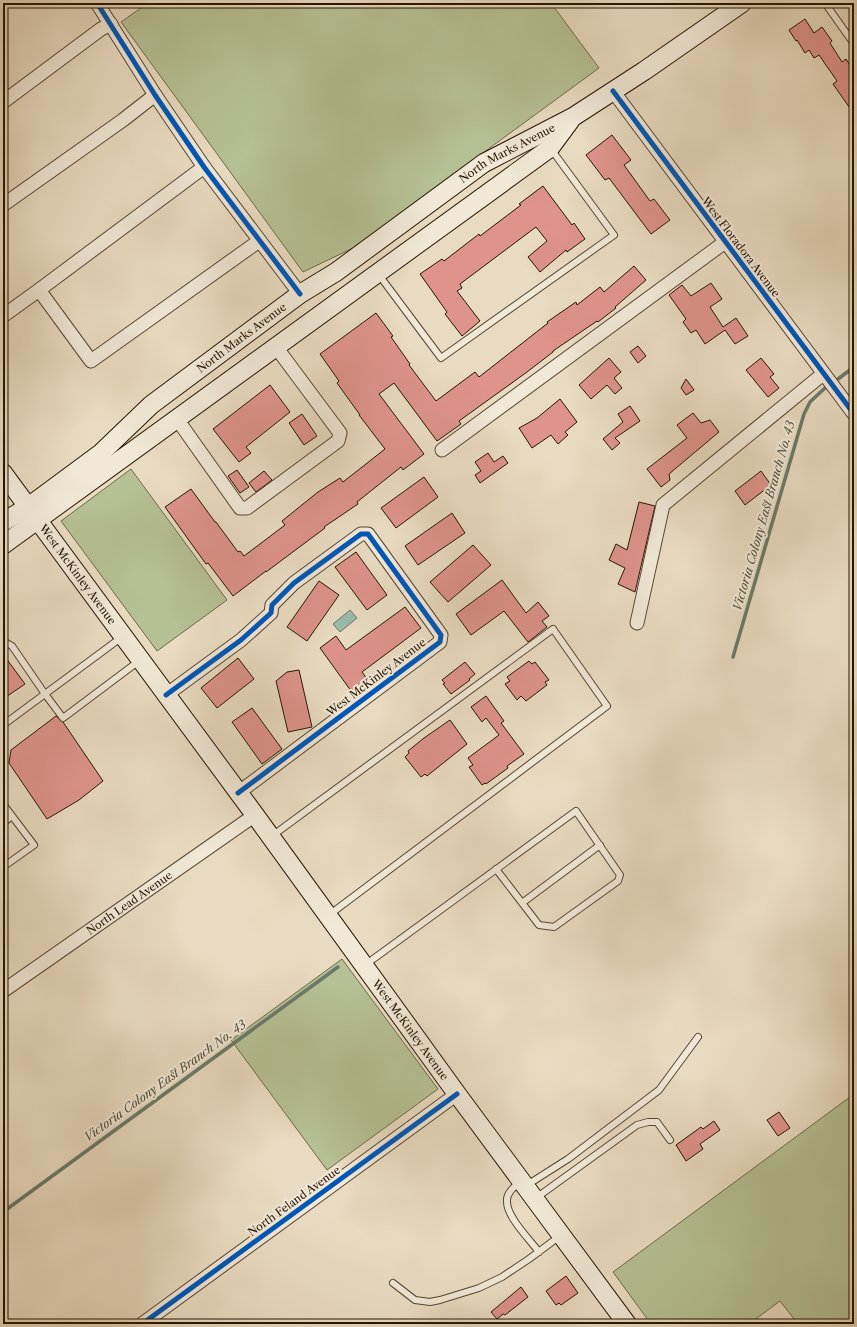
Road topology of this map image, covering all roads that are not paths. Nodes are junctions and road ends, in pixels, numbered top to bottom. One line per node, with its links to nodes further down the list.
1 (97, 3): 4 (street)
2 (742, 3): 6 (main road, North Marks Avenue)
3 (825, 3): 5 (lane)
4 (110, 24): 7 (street); 8 (street)
5 (854, 44)
6 (613, 91): 9 (main road, North Marks Avenue); 14 (street, West Floradora Avenue)
7 (155, 94): 11 (street); 12 (street)
8 (3, 102)
9 (573, 117): 10 (main road, North Marks Avenue); 17 (main road, North Marks Avenue)
10 (550, 148): 15 (main road, North Marks Avenue); 15 (lane)
11 (204, 167): 13 (street); 16 (street)
12 (3, 205)
13 (260, 241): 16 (street); 17 (street)
14 (725, 242): 20 (street, West Floradora Avenue); 23 (street, West Floradora Avenue)
15 (378, 273): 19 (main road, North Marks Avenue)
16 (40, 290): 18 (street)
17 (300, 294): 25 (main road, North Marks Avenue)
18 (3, 316)
19 (276, 347): 22 (main road, North Marks Avenue); 22 (street)
20 (824, 374): 21 (street, West Floradora Avenue); 28 (street)
21 (854, 414)
22 (177, 419): 25 (main road, North Marks Avenue)
23 (442, 450)
24 (3, 473): 25 (main road, West McKinley Avenue)
25 (32, 514): 26 (main road, North Marks Avenue); 27 (main road, North Marks Avenue); 29 (main road, West McKinley Avenue)
26 (3, 522)
27 (3, 545)
28 (637, 623)
29 (123, 636): 31 (main road, West McKinley Avenue); 32 (lane)
30 (3, 640): 32 (lane)
31 (141, 660): 32 (lane); 33 (main road, West McKinley Avenue)
32 (45, 694): 34 (lane)
33 (166, 695): 35 (main road, West McKinley Avenue); 35 (street, West McKinley Avenue)
34 (3, 725)
35 (238, 793): 37 (main road, West McKinley Avenue)
36 (3, 804): 38 (lane)
37 (255, 815): 40 (main road, West McKinley Avenue); 47 (street, North Lead Avenue)
38 (12, 816): 39 (lane); 42 (lane)
39 (3, 823)
40 (271, 837): 45 (main road, West McKinley Avenue); 45 (lane)
41 (600, 846): 43 (lane); 44 (lane); 44 (lane)
42 (3, 867)
43 (496, 869): 44 (lane); 46 (lane)
44 (522, 903)
45 (328, 916): 46 (main road, West McKinley Avenue)
46 (364, 966): 49 (main road, West McKinley Avenue)
47 (3, 991)
48 (698, 1037): 51 (lane)
49 (457, 1094): 51 (main road, West McKinley Avenue); 55 (street, North Feland Avenue)
50 (670, 1140): 51 (lane)
51 (527, 1189): 52 (main road, West McKinley Avenue); 53 (lane)
52 (561, 1235): 53 (lane); 56 (main road, West McKinley Avenue)
53 (539, 1252): 54 (lane)
54 (393, 1283)
55 (142, 1324)
56 (627, 1324)

